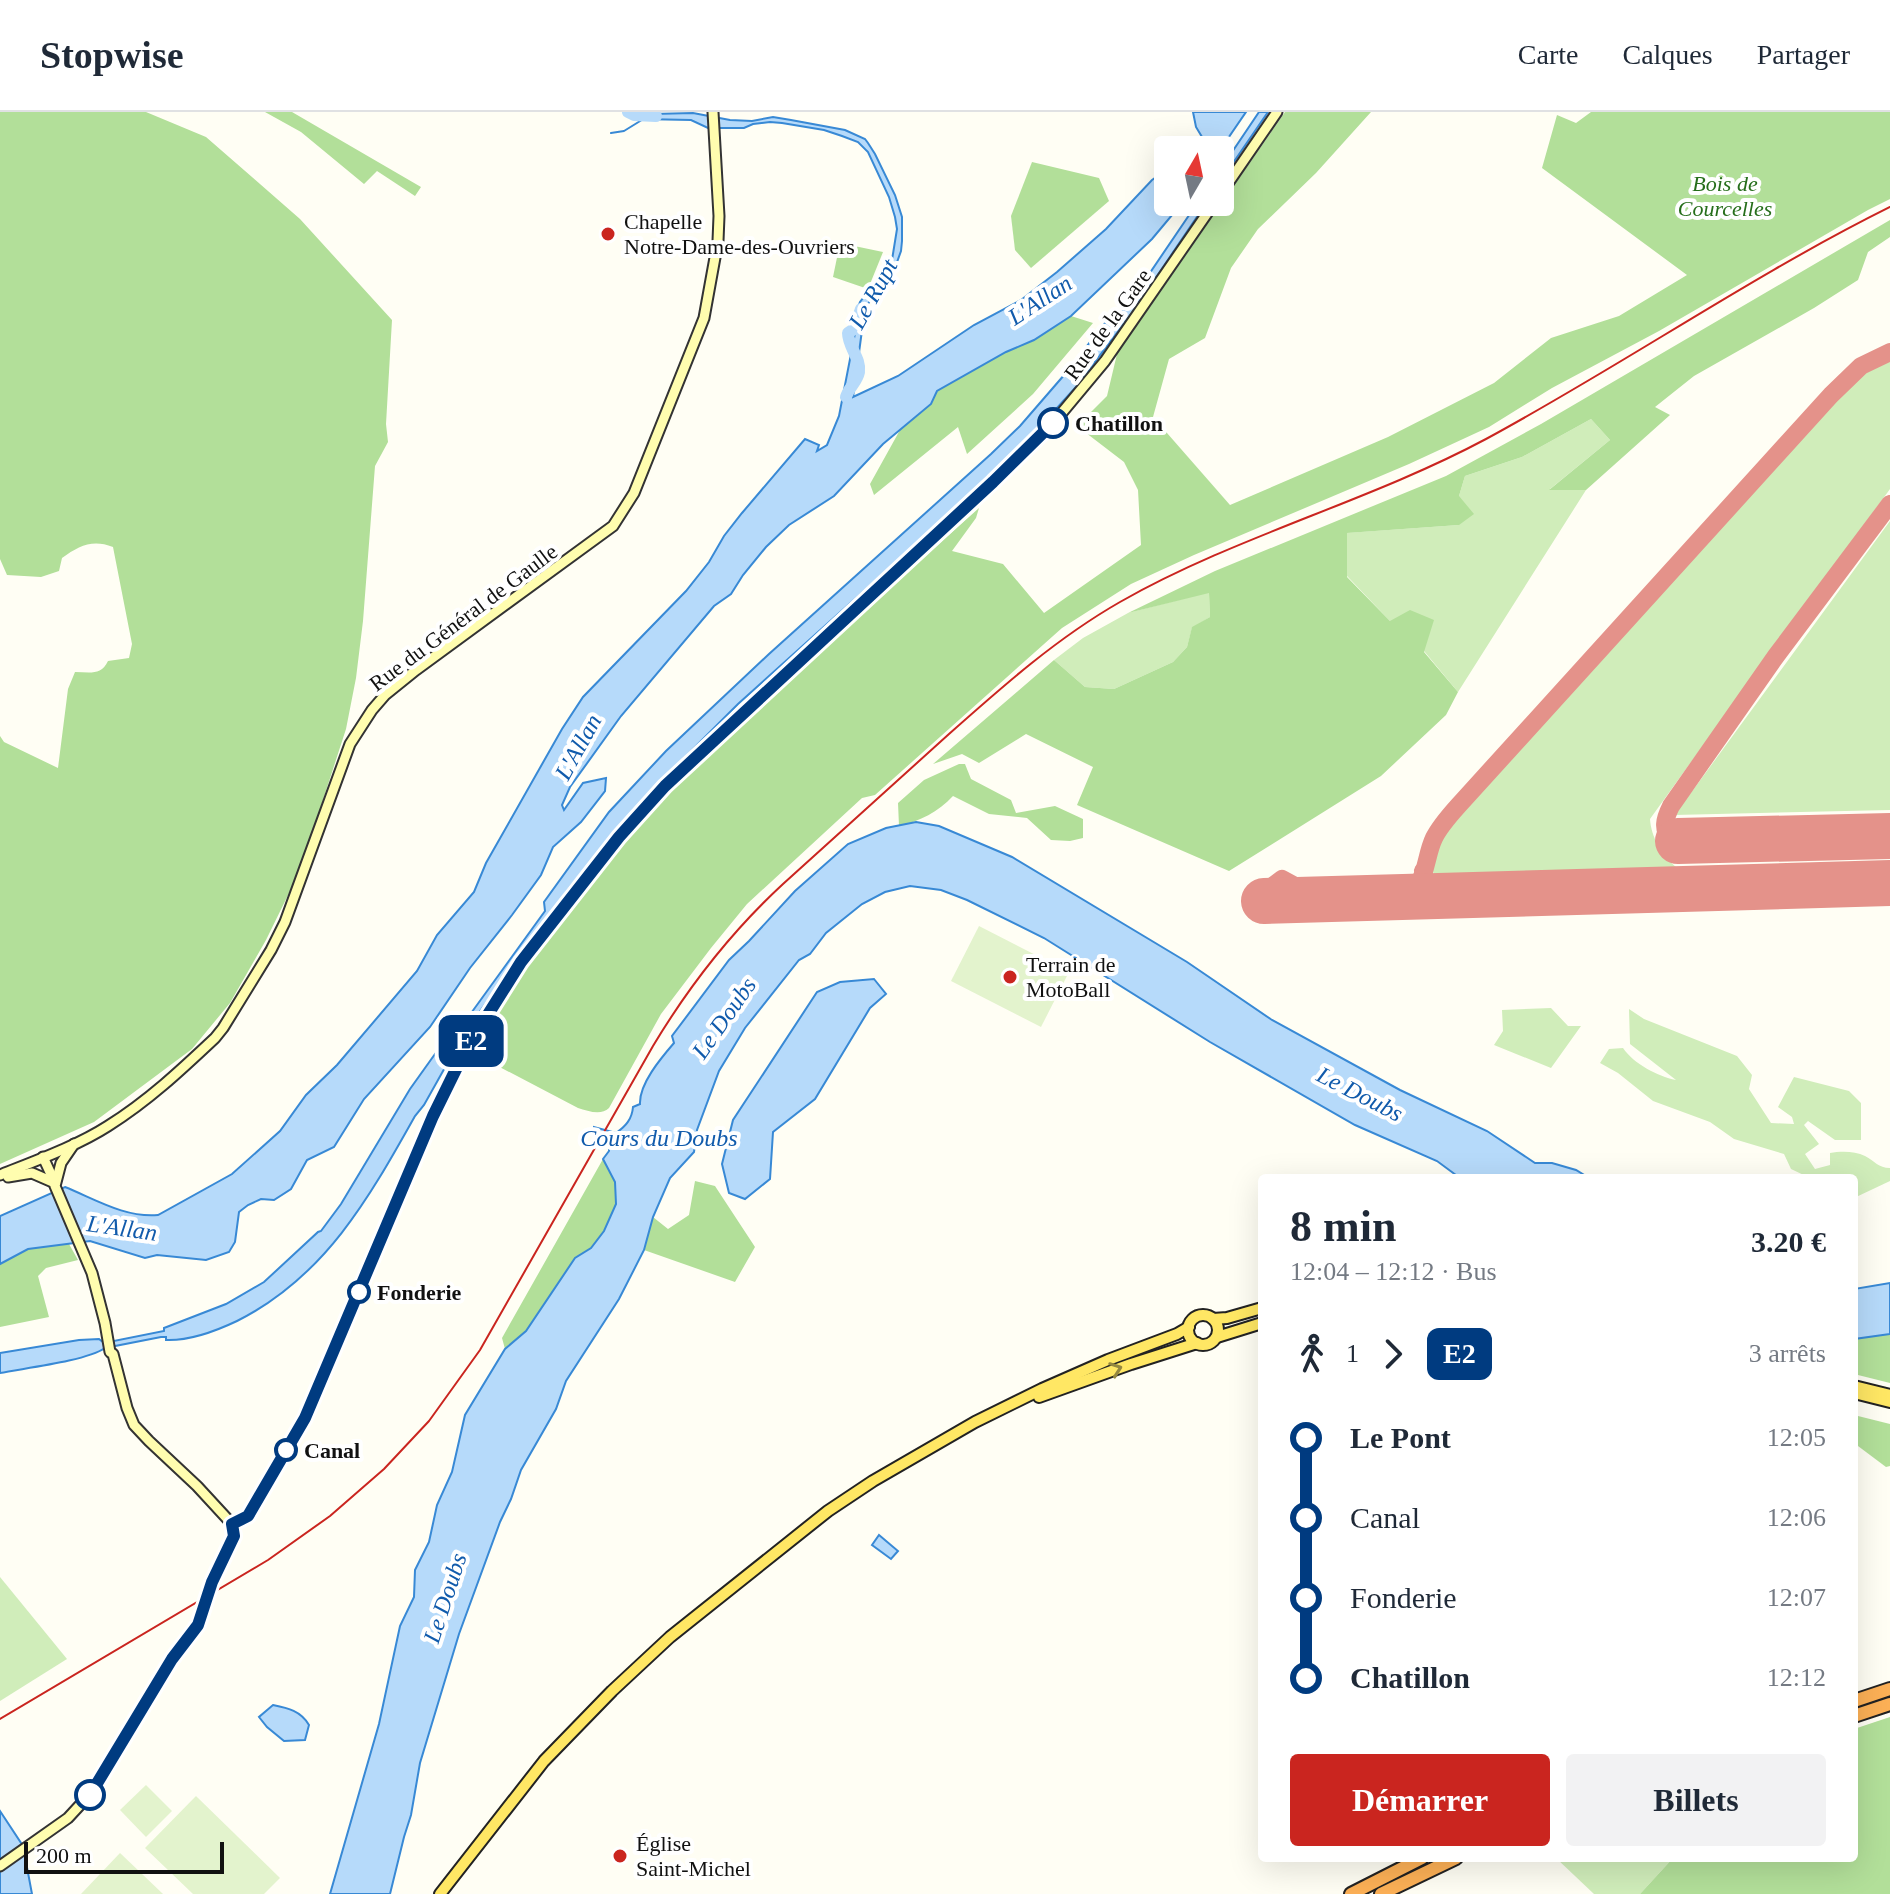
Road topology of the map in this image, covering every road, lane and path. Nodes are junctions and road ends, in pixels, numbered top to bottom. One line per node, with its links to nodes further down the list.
1 (1277, 112): 3 (main road)
2 (713, 113): 5 (main road, Rue du Général de Gaulle)
3 (1234, 175)
4 (1205, 216): 19 (main road, Rue de la Gare)
5 (74, 1142): 6 (main road, Rue du Général de Gaulle); 8 (main road)
6 (43, 1157): 7 (main road, Rue du Général de Gaulle); 8 (main road)
7 (0, 1178): 8 (main road)
8 (55, 1184): 19 (main road)
9 (1258, 1309): 10 (main road)
10 (1213, 1319): 12 (main road); 13 (main road)
11 (1258, 1324): 13 (main road)
12 (1189, 1327): 14 (main road); 20 (main road)
13 (1217, 1337): 14 (main road)
14 (1197, 1343): 20 (main road, one-way to 14)
15 (1858, 1387): 17 (main road)
16 (1858, 1394): 18 (main road)
17 (1890, 1395)
18 (1890, 1402)
19 (232, 1524): 27 (main road)
20 (798, 1534): 28 (main road)
21 (1890, 1689): 22 (highway)
22 (1858, 1700)
23 (1890, 1704): 24 (highway)
24 (1858, 1715)
25 (1414, 1862): 29 (highway)
26 (1447, 1862): 30 (highway)
27 (0, 1866)
28 (440, 1894)
29 (1351, 1894)
30 (1381, 1894)

